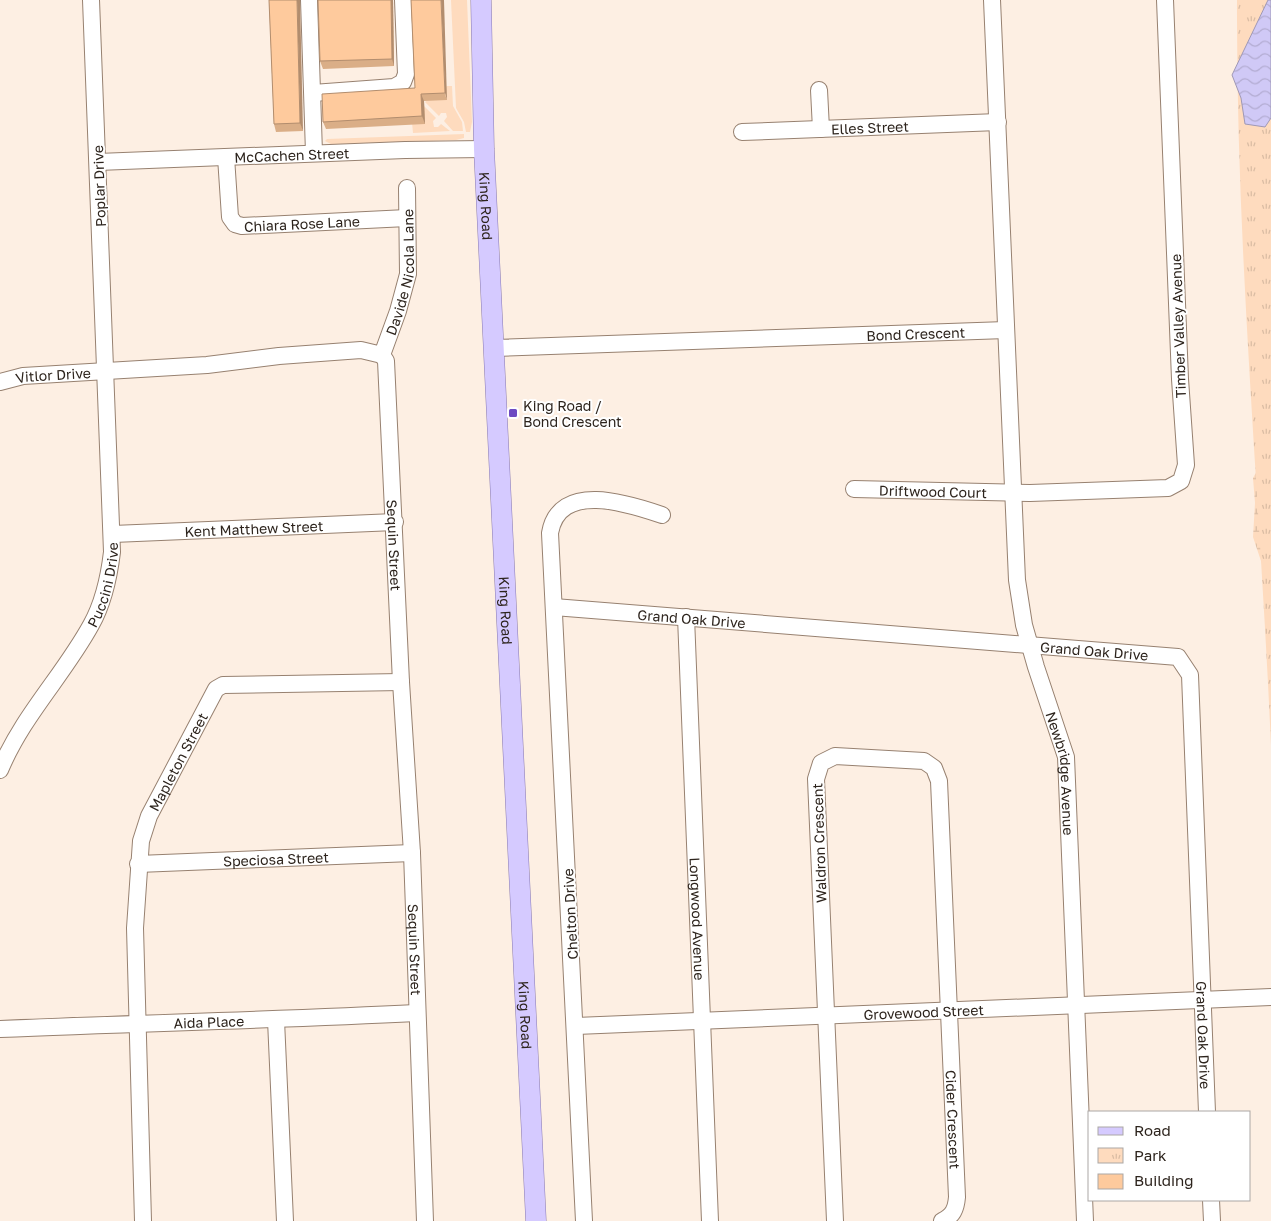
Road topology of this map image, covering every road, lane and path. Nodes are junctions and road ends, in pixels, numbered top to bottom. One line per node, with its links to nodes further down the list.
1 (91, 0): 15 (street, Poplar Drive)
2 (309, 0): 8 (street)
3 (403, 0): 8 (street)
4 (481, 0): 12 (main road, King Road)
5 (992, 0): 9 (street)
6 (1166, 0): 24 (street, Timber Valley Avenue)
7 (819, 90): 10 (street)
8 (313, 93): 13 (street)
9 (998, 122): 10 (street, Elles Street); 18 (street)
10 (821, 129): 11 (street, Elles Street)
11 (742, 132)
12 (484, 150): 13 (street, McCachen Street); 19 (main road, King Road)
13 (314, 153): 14 (street, McCachen Street)
14 (226, 157): 15 (street, McCachen Street); 17 (street, Chiara Rose Lane)
15 (98, 162): 21 (street, Poplar Drive)
16 (407, 188): 17 (street, Davide Nicola Lane)
17 (407, 218): 20 (street, Davide Nicola Lane)
18 (1006, 330): 19 (street, Bond Crescent); 24 (street, Newbridge Avenue)
19 (495, 348): 51 (main road, King Road)
20 (382, 355): 21 (street); 26 (street, Sequin Street)
21 (107, 372): 22 (street, Vitlor Drive); 27 (street, Puccini Drive)
22 (0, 382)
23 (854, 490): 24 (street, Driftwood Court)
24 (1013, 492): 30 (street, Newbridge Avenue)
25 (662, 514): 28 (street, Chelton Drive)
26 (394, 522): 27 (street, Kent Matthew Street); 31 (street, Sequin Street)
27 (113, 534): 32 (street, Puccini Drive)
28 (554, 607): 29 (street, Grand Oak Drive); 44 (street, Chelton Drive)
29 (686, 617): 30 (street, Grand Oak Drive); 42 (street, Longwood Avenue)
30 (1029, 644): 36 (street, Grand Oak Drive); 37 (street, Newbridge Avenue)
31 (401, 682): 33 (street, Sequin Street); 34 (street, Mapleton Street)
32 (0, 770)
33 (412, 853): 34 (street, Speciosa Street); 39 (street, Sequin Street)
34 (138, 864): 43 (street, Mapleton Street)
35 (1271, 997): 36 (street, Grovewood Street)
36 (1202, 1000): 37 (street, Grovewood Street); 46 (street, Grand Oak Drive)
37 (1077, 1005): 38 (street, Grovewood Street); 56 (street, Newbridge Avenue)
38 (948, 1010): 40 (street, Grovewood Street); 40 (street, Waldron Crescent); 55 (street, Cider Crescent)
39 (416, 1012): 41 (street, Aida Place); 50 (street, Sequin Street)
40 (826, 1016): 42 (street, Grovewood Street); 54 (street)
41 (276, 1020): 43 (street, Aida Place); 49 (street)
42 (702, 1020): 44 (street, Grovewood Street); 53 (street, Longwood Avenue)
43 (138, 1023): 45 (street, Aida Place); 48 (street, Mapleton Street)
44 (576, 1026): 52 (street, Chelton Drive)
45 (0, 1029)
46 (1207, 1111)
47 (1211, 1201): 57 (street)
48 (143, 1221)
49 (285, 1221)
50 (425, 1221)
51 (536, 1221)
52 (584, 1221)
53 (710, 1221)
54 (835, 1221)
55 (942, 1221)
56 (1085, 1221)
57 (1212, 1221)

